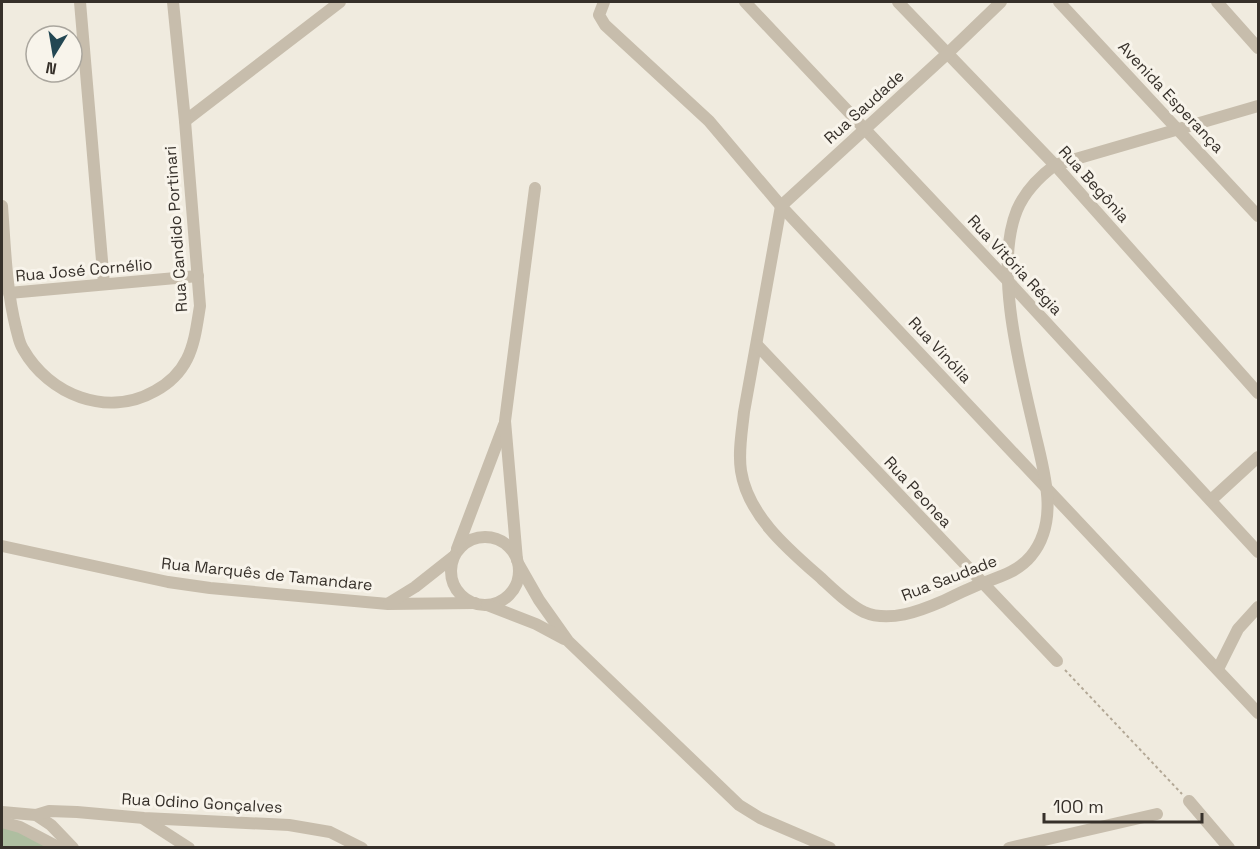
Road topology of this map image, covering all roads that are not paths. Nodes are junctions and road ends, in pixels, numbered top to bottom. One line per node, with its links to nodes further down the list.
1 (80, 2): 23 (street)
2 (173, 2): 13 (street, Rua Candido Portinari)
3 (340, 2): 13 (street)
4 (745, 2): 14 (street, Rua Vitória Régia)
5 (898, 2): 11 (street, Rua Begônia)
6 (1001, 2): 11 (street, Rua Saudade)
7 (1059, 2): 15 (street, Avenida Esperança)
8 (1217, 2): 10 (street)
9 (602, 6): 19 (street, Rua Vinólia)
10 (1258, 48)
11 (948, 52): 14 (street, Rua Saudade); 16 (street, Rua Begônia)
12 (1258, 106): 15 (street, Rua Saudade)
13 (185, 121): 21 (street, Rua Candido Portinari)
14 (865, 128): 19 (street, Rua Saudade); 22 (street, Rua Vitória Régia)
15 (1180, 129): 16 (street, Rua Saudade); 20 (street, Avenida Esperança)
16 (1055, 165): 22 (street, Rua Saudade); 26 (street, Rua Begônia)
17 (535, 188): 27 (street, Rua Marquês de Tamandare)
18 (2, 206): 24 (street, Rua Candido Portinari)
19 (781, 206): 25 (street, Rua Saudade); 29 (street, Rua Vinólia)
20 (1258, 216)
21 (198, 276): 23 (street, Rua José Cornélio); 24 (street, Rua Candido Portinari)
22 (1007, 280): 29 (street, Rua Saudade); 30 (street, Rua Vitória Régia)
23 (104, 284): 24 (street, Rua José Cornélio)
24 (9, 292)
25 (757, 345): 35 (street, Rua Peonea); 35 (street, Rua Saudade)
26 (1258, 393)
27 (505, 421): 33 (street, Rua Marquês de Tamandare); 34 (street, Rua Marquês de Tamandare)
28 (1258, 457): 30 (street)
29 (1048, 488): 35 (street, Rua Saudade); 41 (street, Rua Vinólia)
30 (1211, 500): 32 (street, Rua Vitória Régia)
31 (2, 546): 36 (street, Rua Marquês de Tamandare)
32 (1258, 552)
33 (454, 555): 34 (street); 36 (street, Rua Marquês de Tamandare); 37 (street)
34 (518, 562): 37 (street); 39 (street, Rua Marquês de Tamandare)
35 (982, 584): 40 (street, Rua Peonea)
36 (388, 604): 37 (street, Rua Marquês de Tamandare)
37 (481, 604): 39 (street, Rua Marquês de Tamandare)
38 (1258, 607): 41 (street)
39 (568, 641): 55 (street, Rua Marquês de Tamandare)
40 (1057, 661)
41 (1218, 669): 42 (street, Rua Vinólia)
42 (1258, 712)
43 (1189, 801): 57 (street)
44 (2, 812): 46 (street, Rua Odino Gonçalves)
45 (1157, 814): 56 (street)
46 (36, 815): 47 (street, Rua Odino Gonçalves); 49 (street); 50 (street)
47 (144, 818): 53 (street); 54 (street, Rua Odino Gonçalves)
48 (2, 822): 50 (street)
49 (51, 825): 50 (street); 52 (street)
50 (35, 834): 51 (street)
51 (60, 848)
52 (73, 848)
53 (189, 848)
54 (362, 848)
55 (830, 848)
56 (1009, 848)
57 (1229, 848)

